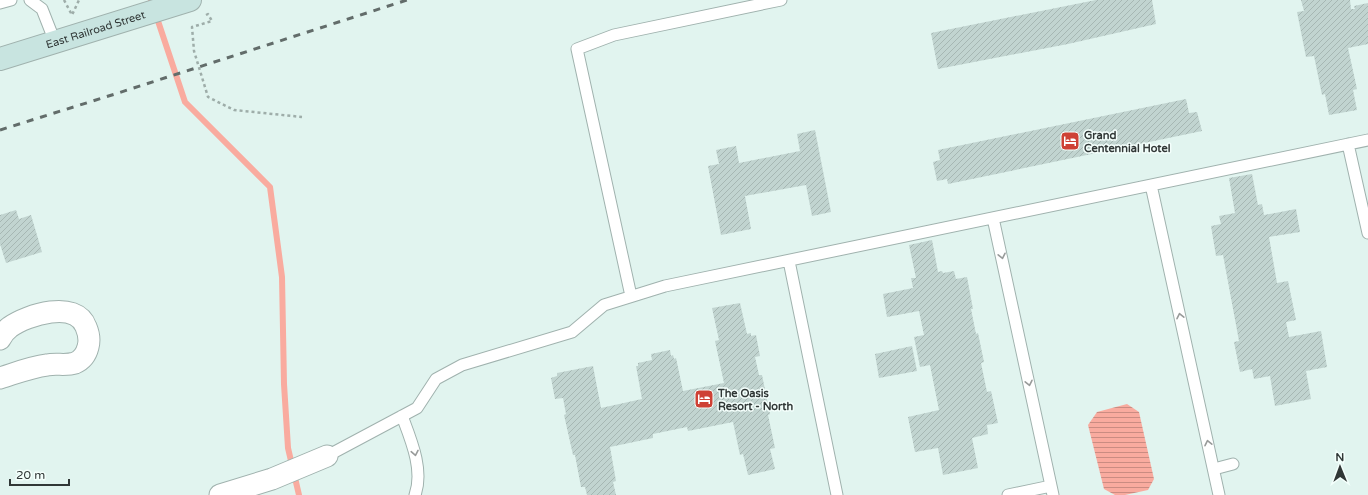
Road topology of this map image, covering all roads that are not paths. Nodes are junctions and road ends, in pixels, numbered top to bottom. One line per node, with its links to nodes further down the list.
1 (11, 0): 4 (lane)
2 (30, 0): 6 (lane)
3 (781, 0): 14 (lane)
4 (0, 4)
5 (191, 6): 6 (street, East Railroad Street)
6 (54, 42): 7 (street, East Railroad Street)
7 (0, 59)
8 (1368, 140): 9 (lane)
9 (1348, 144): 10 (lane); 12 (lane)
10 (1151, 185): 11 (lane); 20 (lane, one-way to 10)
11 (994, 218): 13 (lane); 21 (lane, one-way to 21)
12 (1368, 233)
13 (789, 260): 14 (lane); 24 (lane)
14 (631, 296): 17 (lane)
15 (0, 339): 16 (street)
16 (0, 378)
17 (402, 416): 18 (lane); 23 (lane, one-way to 23)
18 (327, 456): 22 (street)
19 (1233, 464): 20 (lane)
20 (1214, 469): 26 (lane)
21 (1052, 491): 25 (lane)
22 (220, 495)
23 (415, 495)
24 (837, 495)
25 (1008, 495)
26 (1219, 495)

